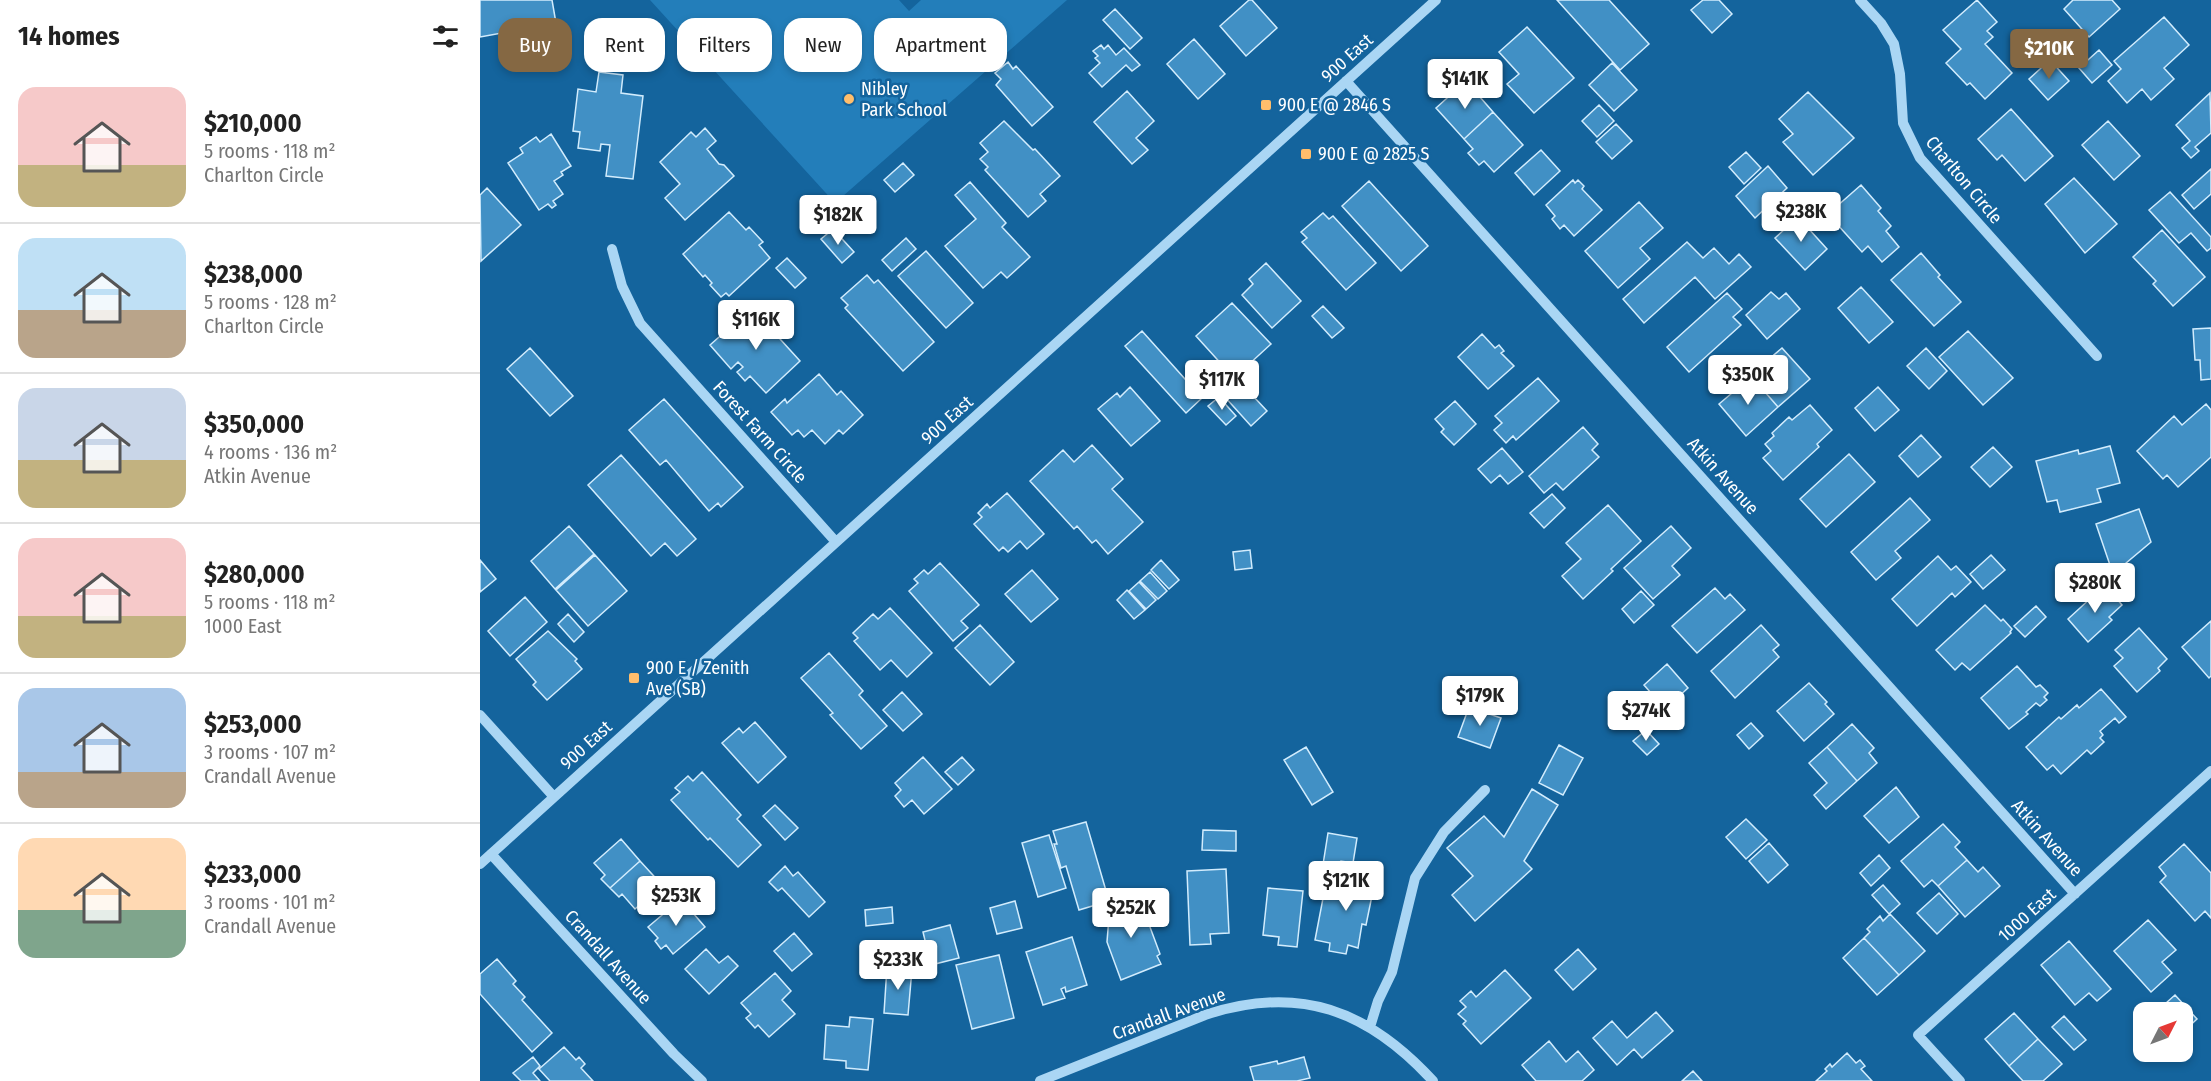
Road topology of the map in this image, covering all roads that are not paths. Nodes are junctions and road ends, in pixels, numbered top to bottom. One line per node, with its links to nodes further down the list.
1 (1436, 0): 3 (street, 900 East)
2 (1860, 0): 5 (street, Charlton Circle)
3 (1346, 81): 6 (street, 900 East); 13 (street, Atkin Avenue)
4 (612, 249): 6 (street, Forest Farm Circle)
5 (2097, 356)
6 (836, 542): 10 (street, 900 East)
7 (480, 714): 10 (street)
8 (2211, 771): 13 (street, 1000 East)
9 (1485, 790): 14 (street)
10 (554, 796): 11 (street, 900 East)
11 (491, 854): 12 (street, 900 East); 15 (street, Crandall Avenue)
12 (480, 864)
13 (2075, 894): 18 (street, 1000 East)
14 (1370, 1027): 16 (street, Crandall Avenue); 17 (street, Crandall Avenue)
15 (702, 1081)
16 (1041, 1081)
17 (1432, 1081)
18 (1960, 1081)

